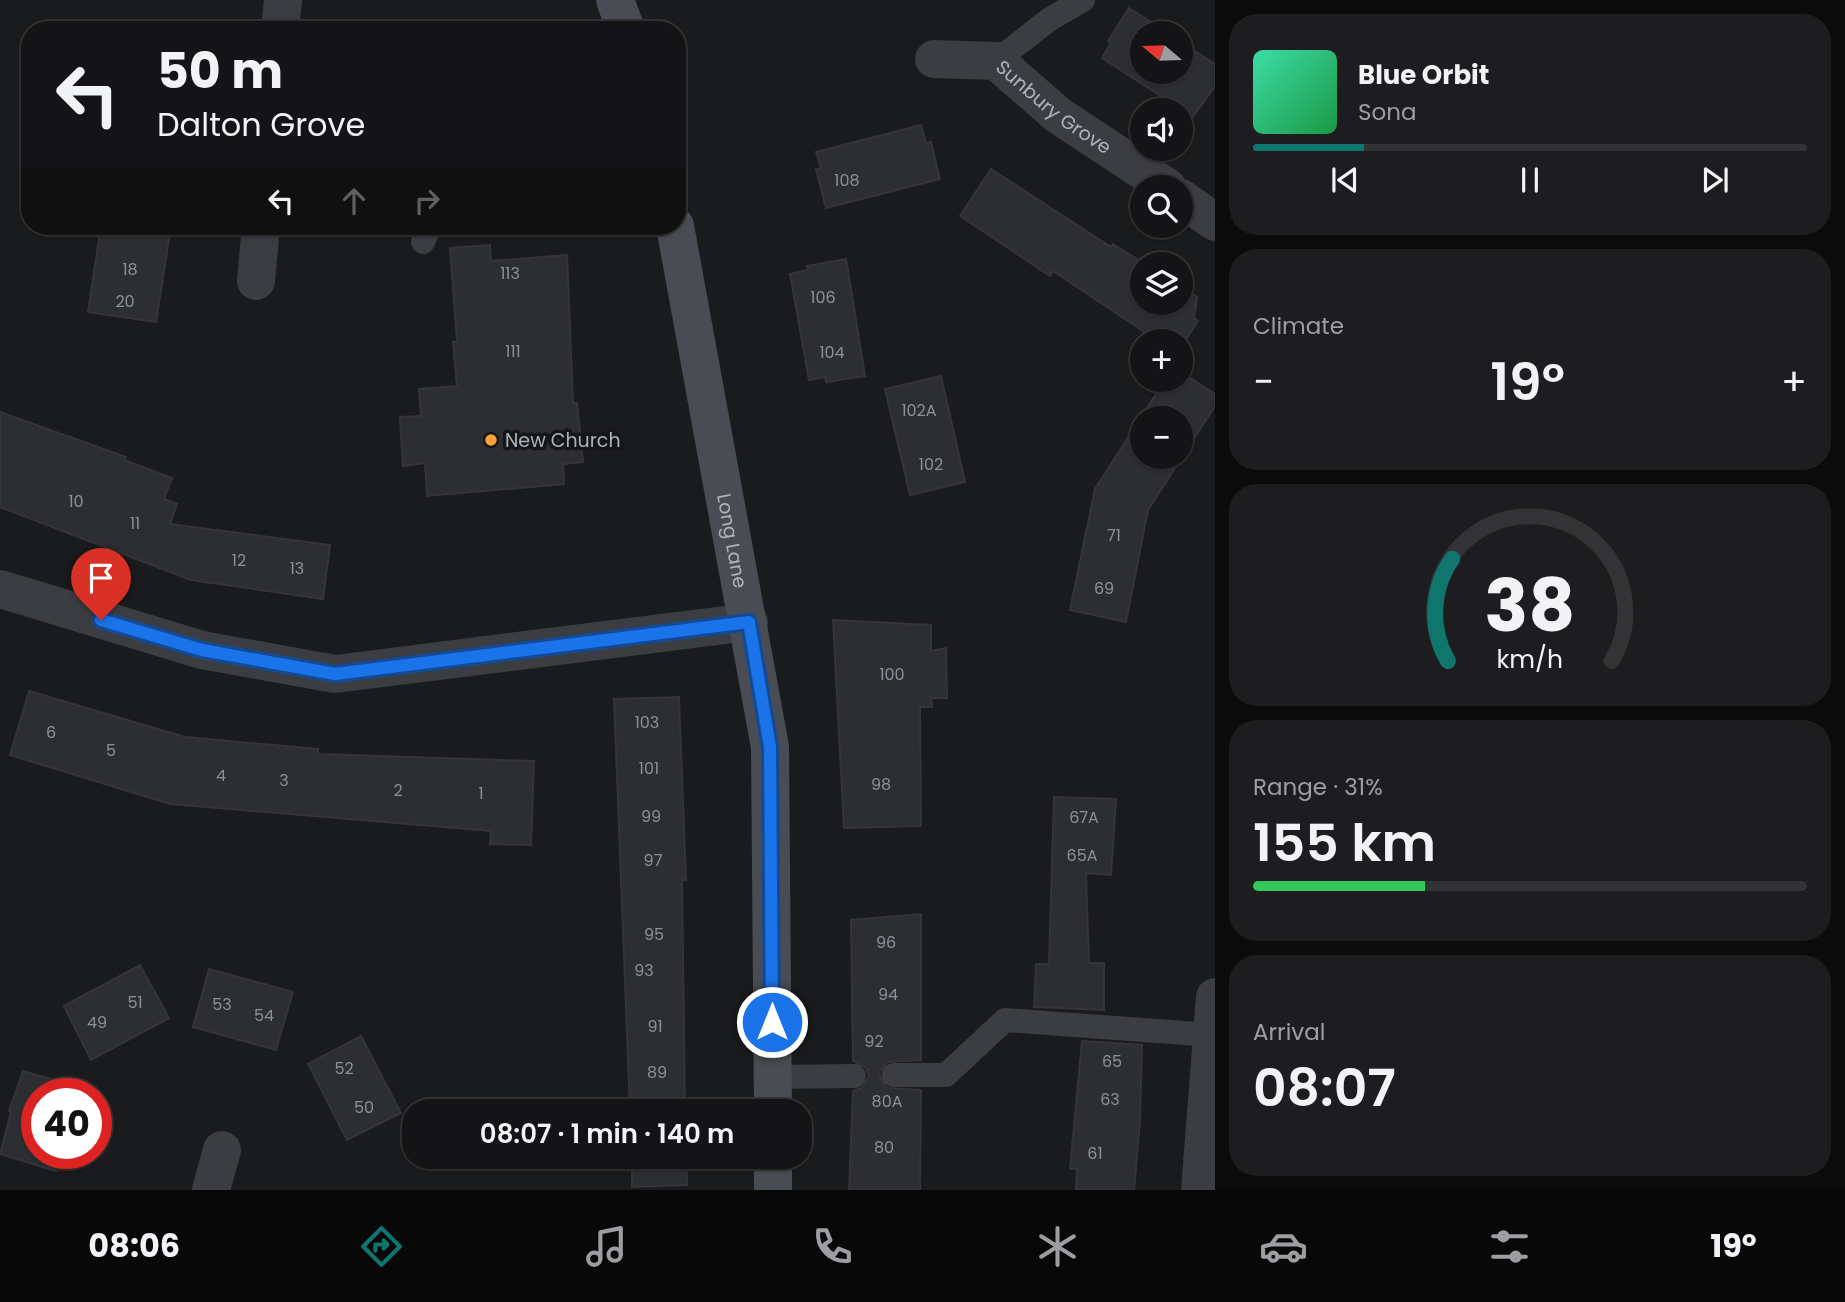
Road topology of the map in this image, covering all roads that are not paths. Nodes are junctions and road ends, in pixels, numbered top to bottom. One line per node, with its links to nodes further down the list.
1 (283, 0): 4 (street)
2 (615, 0): 5 (street)
3 (1083, 0): 7 (lane)
4 (281, 21)
5 (623, 21)
6 (934, 59): 7 (street, Sunbury Grove)
7 (996, 61): 8 (street, Sunbury Grove)
8 (1149, 175)
9 (1193, 206): 10 (street)
10 (1215, 222)
11 (260, 235): 13 (street)
12 (677, 235): 15 (street, Long Lane)
13 (256, 281)
14 (0, 589): 15 (street)
15 (749, 622): 20 (street, Long Lane)
16 (1215, 996): 17 (street)
17 (1212, 1035): 18 (lane); 25 (street)
18 (894, 1075)
19 (854, 1076): 20 (lane)
20 (773, 1094)
21 (222, 1150): 23 (street)
22 (773, 1169): 24 (street)
23 (211, 1190)
24 (773, 1190)
25 (1200, 1190)

